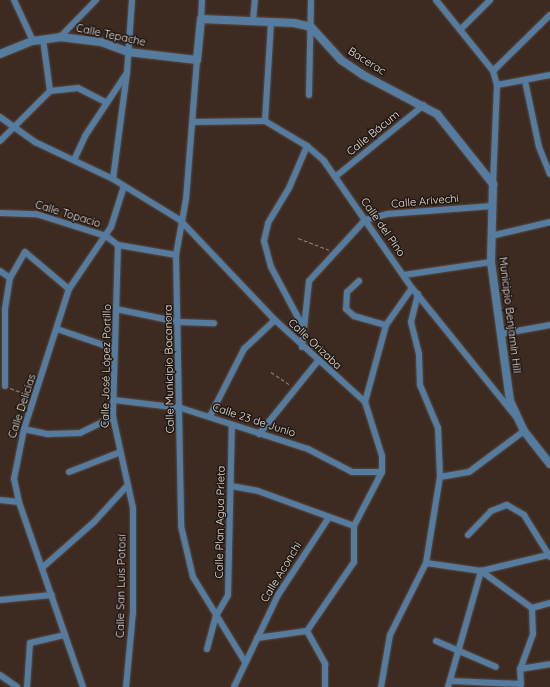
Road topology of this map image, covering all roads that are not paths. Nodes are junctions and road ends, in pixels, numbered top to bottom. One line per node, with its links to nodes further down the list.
1 (14, 0): 17 (street)
2 (96, 0): 15 (street)
3 (132, 0): 18 (street)
4 (202, 0): 10 (street)
5 (255, 0): 11 (street)
6 (311, 0): 13 (street)
7 (436, 0): 14 (street)
8 (490, 0): 14 (street)
9 (550, 15): 21 (street)
10 (200, 19): 11 (street); 20 (street)
11 (253, 21): 12 (street)
12 (271, 22): 13 (street); 31 (street)
13 (310, 27): 27 (street); 29 (street, Bacerac)
14 (461, 29): 21 (street)
15 (60, 37): 16 (street, Calle Tepache); 18 (street, Calle Tepache)
16 (43, 39): 17 (street, Calle Tepache); 26 (street)
17 (34, 41): 19 (street, Calle Tepache)
18 (128, 52): 20 (street, Calle Tepache); 22 (street)
19 (0, 54)
20 (197, 60): 32 (street, Calle Municipio Bacanora)
21 (493, 71): 25 (street)
22 (127, 73): 28 (street); 39 (street)
23 (550, 75): 24 (street)
24 (525, 81): 25 (street); 37 (street)
25 (497, 85): 40 (street)
26 (50, 91): 28 (street); 33 (street)
27 (309, 95)
28 (106, 102): 36 (street)
29 (424, 105): 38 (street, Calle Bácum); 40 (street, Bacerac)
30 (0, 117): 33 (street, Calle Orizaba)
31 (265, 121): 32 (street); 35 (street, Calle del Pino)
32 (193, 122): 44 (street, Calle Municipio Bacanora)
33 (14, 129): 34 (street); 36 (street, Calle Orizaba)
34 (0, 141)
35 (307, 146): 38 (street, Calle del Pino); 63 (street)
36 (74, 160): 39 (street, Calle Orizaba)
37 (550, 174)
38 (335, 177): 45 (street, Calle del Pino)
39 (113, 179): 41 (street, Calle Orizaba)
40 (493, 184): 42 (street, Municipio Benjamín Hill)
41 (124, 186): 44 (street, Calle Orizaba); 47 (street, Calle Delicias)
42 (493, 206): 45 (street, Calle Arivechi); 48 (street, Municipio Benjamín Hill)
43 (0, 213): 47 (street, Calle Topacio)
44 (180, 220): 50 (street, Calle Municipio Bacanora); 60 (street, Calle Orizaba)
45 (365, 220): 53 (street, Calle del Pino); 63 (street, Calle Arivechi)
46 (550, 222): 48 (street)
47 (106, 236): 49 (street, Calle Topacio); 57 (street, Calle Delicias)
48 (491, 236): 51 (street, Municipio Benjamín Hill)
49 (118, 245): 50 (street); 59 (street, Calle José López Portillo)
50 (176, 255): 61 (street, Calle Municipio Bacanora)
51 (491, 262): 53 (street); 67 (street, Municipio Benjamín Hill)
52 (0, 271): 54 (street)
53 (404, 275): 56 (street, Calle del Pino)
54 (10, 278): 57 (street); 71 (street)
55 (359, 282): 64 (street)
56 (412, 288): 58 (street, Calle del Pino); 64 (street)
57 (69, 289): 66 (street, Calle Delicias)
58 (418, 294): 78 (street, Calle del Pino); 87 (street)
59 (116, 309): 61 (street); 69 (street, Calle José López Portillo)
60 (275, 320): 68 (street, Calle Orizaba); 76 (street)
61 (179, 322): 62 (street); 75 (street, Calle Municipio Bacanora)
62 (214, 323)
63 (302, 325): 68 (street, Calle Arivechi)
64 (386, 325): 74 (street)
65 (550, 325): 67 (street)
66 (56, 329): 69 (street); 80 (street, Calle Delicias)
67 (500, 334): 73 (street, Municipio Benjamín Hill)
68 (302, 347): 70 (street, Calle Orizaba)
69 (115, 348): 72 (street, Calle José López Portillo)
70 (318, 361): 74 (street, Calle Orizaba); 82 (street)
71 (5, 386)
72 (114, 400): 75 (street, Calle 23 de Junio); 77 (street, Calle José López Portillo)
73 (510, 401): 78 (street, Calle del Pino)
74 (365, 402): 86 (street)
75 (181, 408): 76 (street, Calle 23 de Junio); 103 (street, Calle Municipio Bacanora)
76 (210, 416): 79 (street, Calle 23 de Junio)
77 (113, 417): 80 (street); 83 (street, Calle José López Portillo)
78 (516, 417): 81 (street, Calle del Pino)
79 (232, 425): 82 (street, Calle 23 de Junio); 88 (street, Calle Plan Agua Prieta)
80 (24, 429): 91 (street, Calle Delicias)
81 (524, 431): 84 (street, Calle del Pino); 87 (street)
82 (259, 434): 86 (street, Calle 23 de Junio)
83 (118, 452): 85 (street); 89 (street, Calle José López Portillo)
84 (550, 464)
85 (69, 472)
86 (382, 472): 93 (street)
87 (440, 477): 96 (street)
88 (231, 486): 92 (street); 103 (street, Calle Plan Agua Prieta)
89 (126, 487): 97 (street); 120 (street, Calle San Luis Potosí)
90 (0, 500): 91 (street)
91 (19, 502): 97 (street, Calle Delicias)
92 (328, 519): 93 (street); 106 (street, Calle Aconchi)
93 (354, 526): 104 (street)
94 (468, 536): 95 (street)
95 (549, 556): 98 (street)
96 (426, 563): 98 (street); 123 (street)
97 (43, 567): 99 (street, Calle Delicias)
98 (481, 571): 102 (street); 109 (street)
99 (52, 595): 100 (street); 105 (street, Calle Delicias)
100 (0, 600)
101 (550, 603): 102 (street)
102 (532, 608): 113 (street)
103 (216, 616): 108 (street, Calle Plan Agua Prieta); 110 (street, Calle Municipio Bacanora)
104 (307, 631): 106 (street); 122 (street)
105 (65, 635): 118 (street); 119 (street, Calle Delicias)
106 (257, 638): 110 (street)
107 (436, 640): 109 (street)
108 (207, 649)
109 (459, 652): 112 (street); 115 (street)
110 (245, 662): 121 (street)
111 (550, 664): 113 (street)
112 (496, 667)
113 (520, 669): 116 (street)
114 (0, 675): 117 (street)
115 (452, 681): 116 (street); 124 (street)
116 (523, 685)
117 (17, 687)
118 (28, 687)
119 (83, 687)
120 (126, 687)
121 (234, 687)
122 (326, 687)
123 (382, 687)
124 (448, 687)

